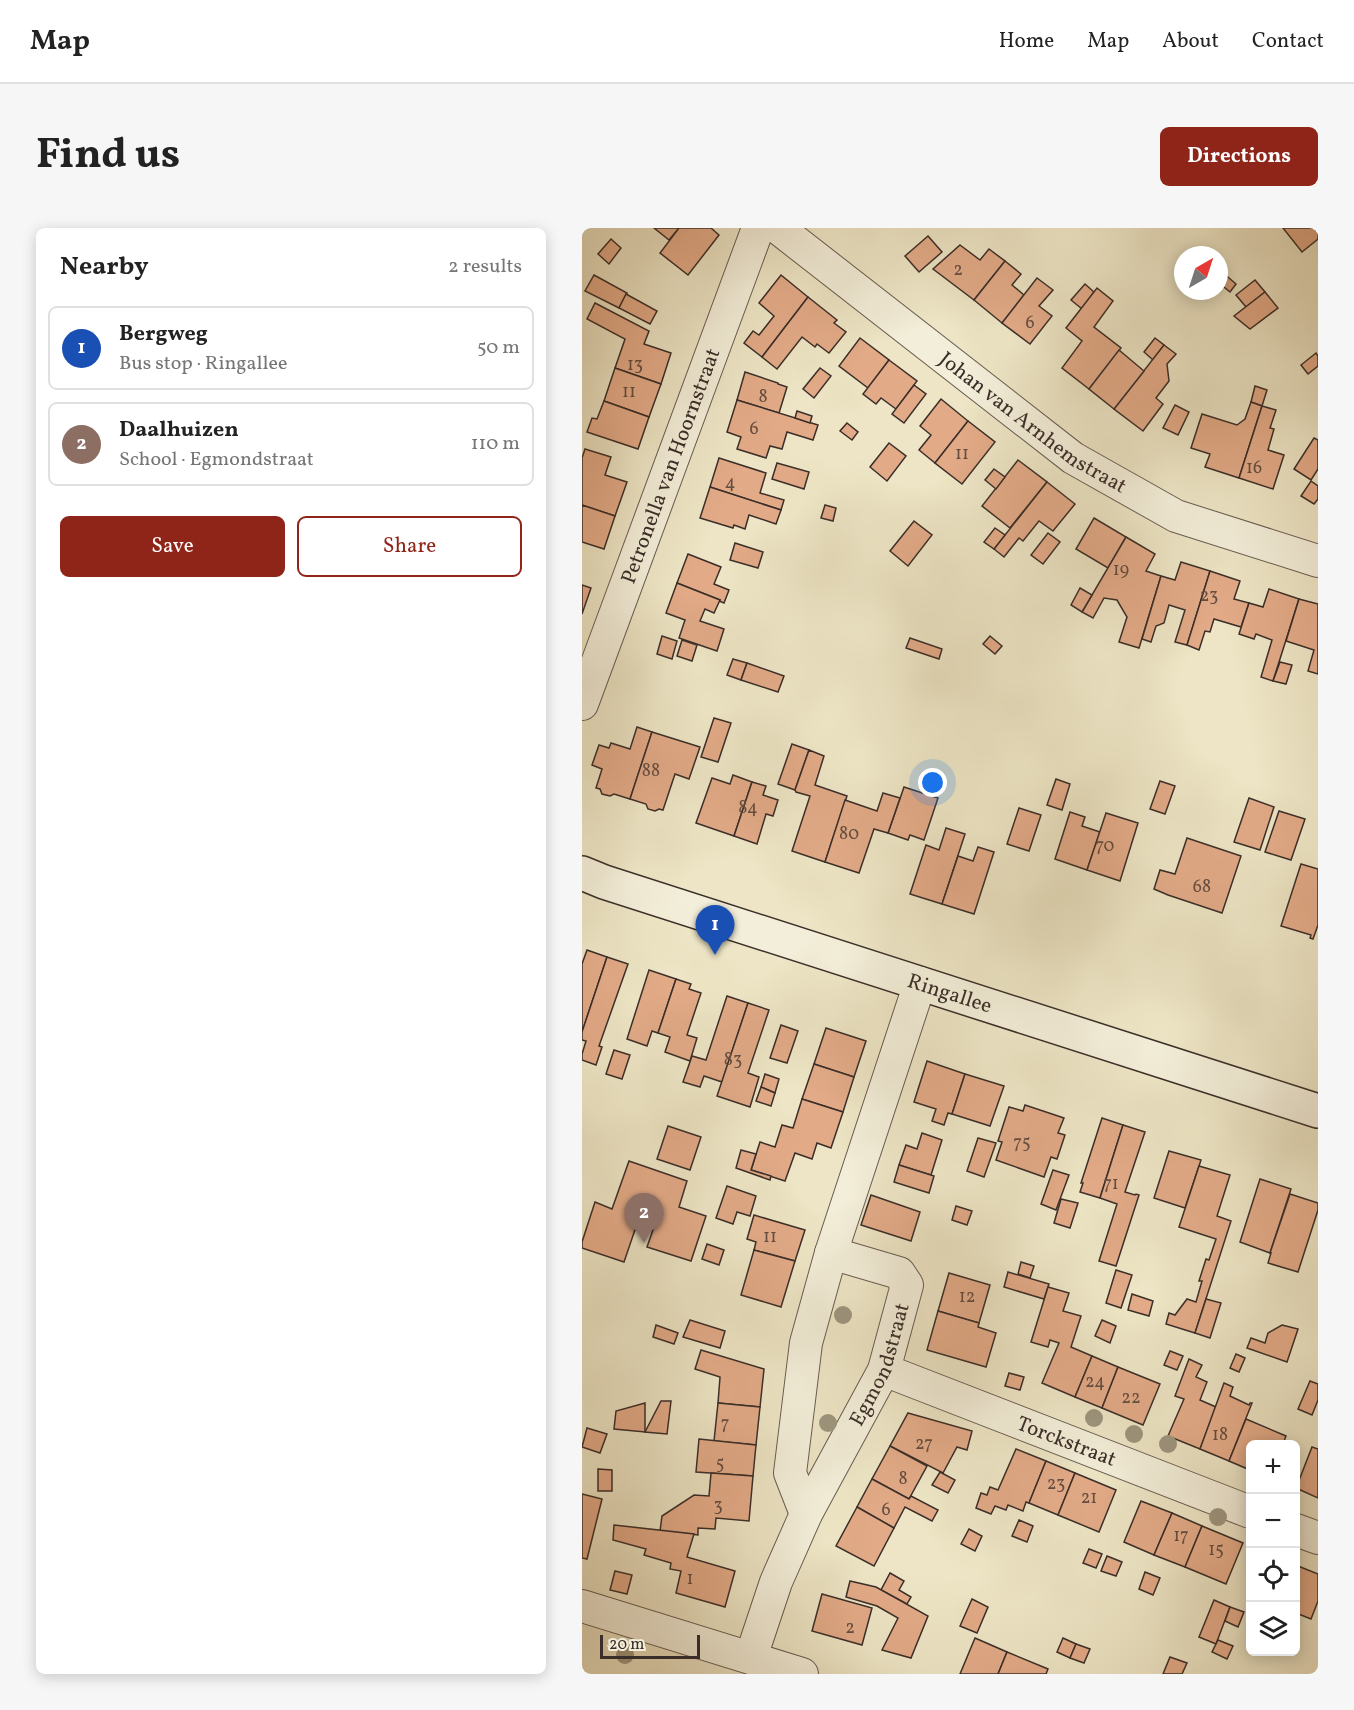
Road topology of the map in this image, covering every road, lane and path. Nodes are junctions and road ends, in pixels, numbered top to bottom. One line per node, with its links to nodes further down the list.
1 (759, 228): 4 (street, Petronella van Hoornstraat)
2 (778, 228): 3 (street, Johan van Arnhemstraat)
3 (1318, 561)
4 (582, 704)
5 (582, 873): 6 (main road, Ringallee)
6 (920, 983): 7 (main road, Ringallee); 8 (street)
7 (1318, 1111)
8 (831, 1253): 9 (street, Egmondstraat); 11 (street)
9 (884, 1370): 10 (street, Torckstraat); 11 (street, Egmondstraat)
10 (1246, 1510)
11 (806, 1515): 15 (street, Egmondstraat)
12 (1300, 1531): 13 (street)
13 (1318, 1538)
14 (582, 1606): 15 (street)
15 (751, 1657): 16 (street)
16 (802, 1674)

